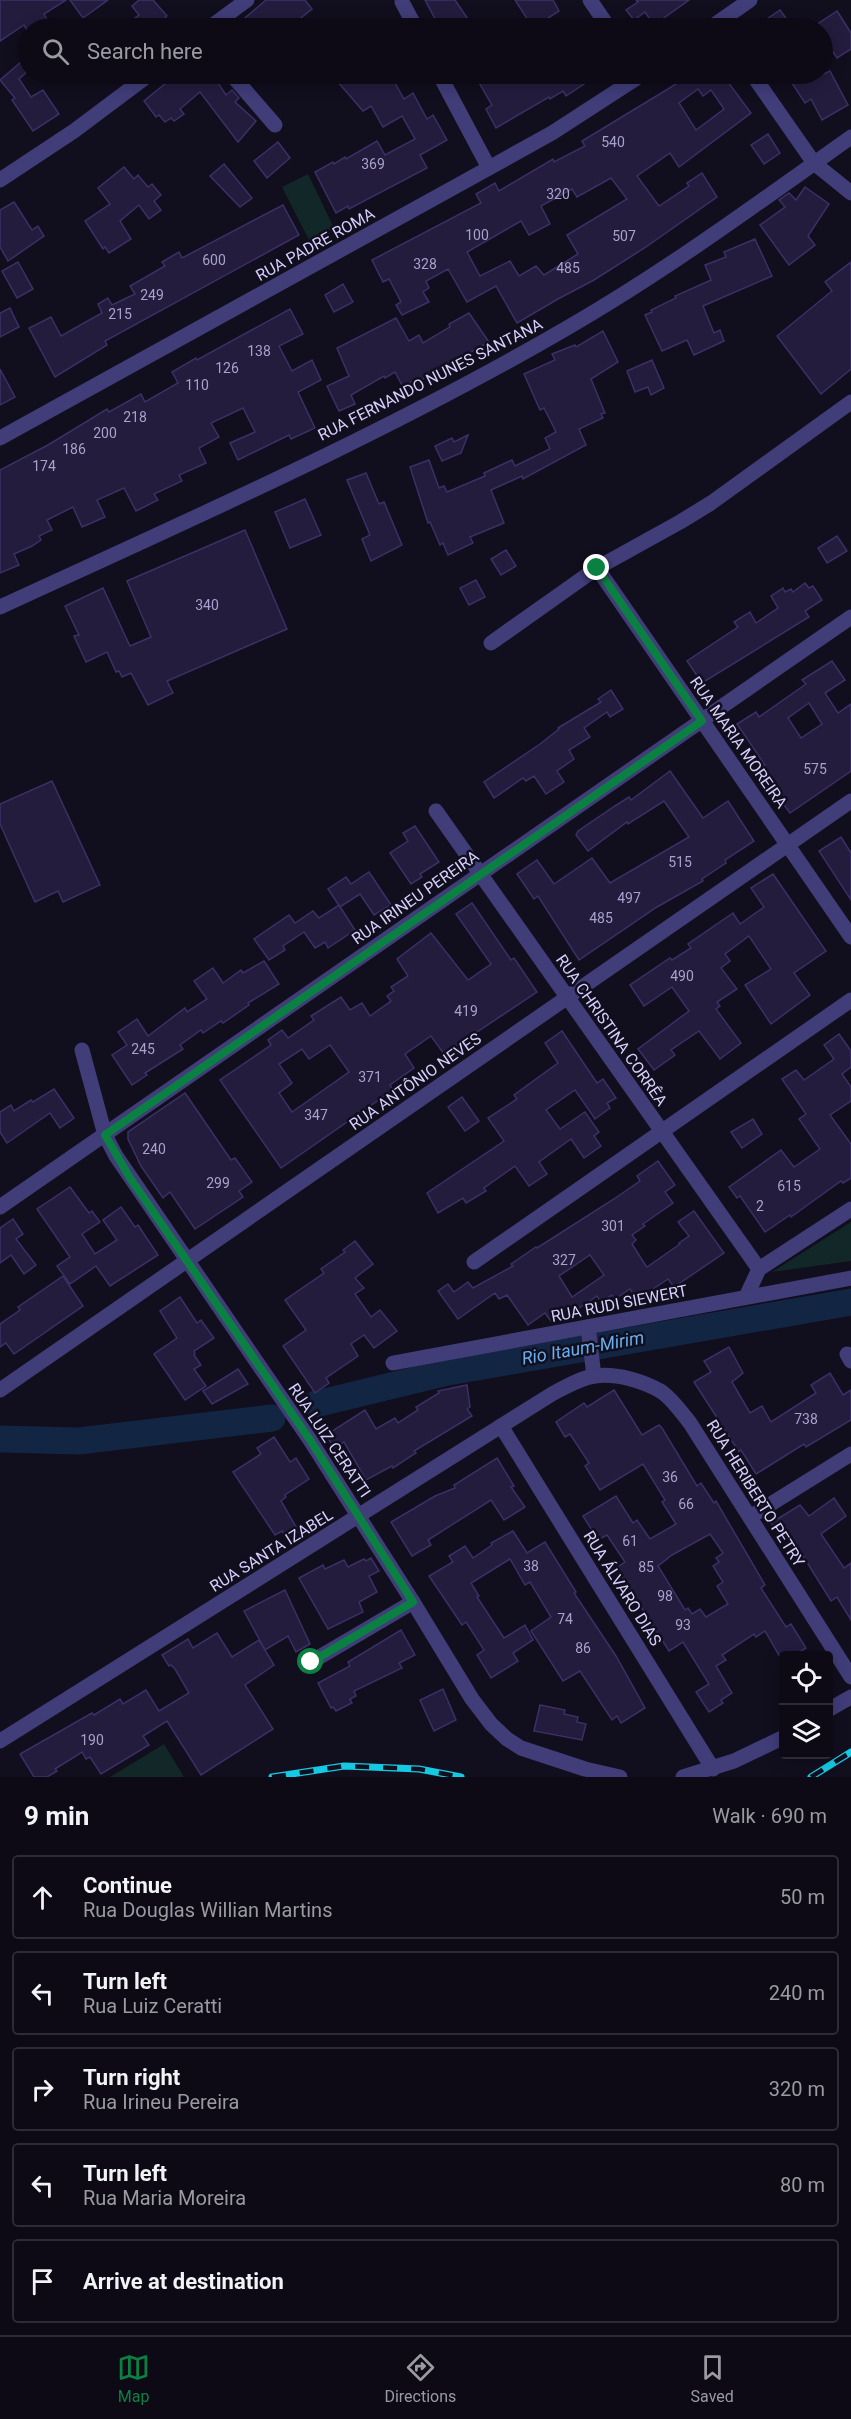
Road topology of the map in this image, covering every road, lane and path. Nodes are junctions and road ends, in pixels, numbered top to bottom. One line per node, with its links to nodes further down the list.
1 (247, 0): 5 (street)
2 (590, 0): 7 (street)
3 (750, 0): 8 (street)
4 (402, 2): 6 (street)
5 (223, 18)
6 (411, 18)
7 (602, 18)
8 (727, 18)
9 (137, 84): 18 (street)
10 (240, 84): 14 (street)
11 (444, 84): 17 (street)
12 (626, 84): 17 (street, RUA PADRE ROMA)
13 (759, 84): 16 (street)
14 (275, 125)
15 (851, 137): 16 (street, RUA FERNANDO NUNES SANTANA)
16 (814, 163): 19 (street); 23 (street, RUA FERNANDO NUNES SANTANA)
17 (489, 168): 21 (street, RUA PADRE ROMA)
18 (0, 180)
19 (851, 193)
20 (851, 402): 22 (street)
21 (0, 438)
22 (597, 568): 25 (street); 26 (street, RUA MARIA MOREIRA)
23 (0, 607)
24 (851, 617): 26 (street, RUA IRINEU PEREIRA)
25 (491, 643)
26 (702, 721): 29 (street, RUA MARIA MOREIRA); 30 (street, RUA IRINEU PEREIRA)
27 (851, 801): 29 (street, RUA ANTÔNIO NEVES)
28 (436, 811): 30 (street, RUA CHRISTINA CORRÊA)
29 (788, 845): 31 (street, RUA MARIA MOREIRA); 32 (street, RUA ANTÔNIO NEVES)
30 (480, 874): 32 (street, RUA CHRISTINA CORRÊA); 36 (street, RUA IRINEU PEREIRA)
31 (851, 937)
32 (567, 997): 35 (street, RUA CHRISTINA CORRÊA); 39 (street, RUA ANTÔNIO NEVES)
33 (851, 1000): 35 (street)
34 (82, 1050): 36 (street, RUA LUIZ CERATTI)
35 (662, 1132): 40 (street); 41 (street, RUA CHRISTINA CORRÊA)
36 (105, 1135): 37 (street, RUA IRINEU PEREIRA); 39 (street, RUA LUIZ CERATTI)
37 (0, 1207)
38 (851, 1209): 41 (street)
39 (187, 1260): 47 (street, RUA ANTÔNIO NEVES); 50 (street, RUA LUIZ CERATTI)
40 (474, 1262)
41 (759, 1269): 43 (street)
42 (851, 1278): 43 (street, RUA RUDI SIEWERT)
43 (746, 1297): 44 (street, RUA RUDI SIEWERT)
44 (588, 1327): 45 (street, RUA RUDI SIEWERT); 46 (street)
45 (393, 1363)
46 (594, 1376): 48 (street, RUA SANTA IZABEL); 51 (street, RUA HERIBERTO PETRY)
47 (0, 1390)
48 (501, 1426): 50 (street, RUA SANTA IZABEL); 59 (street, RUA ÁLVARO DIAS)
49 (851, 1454): 51 (street)
50 (359, 1516): 52 (street, RUA LUIZ CERATTI); 58 (street, RUA SANTA IZABEL)
51 (750, 1517): 54 (street, RUA HERIBERTO PETRY)
52 (413, 1602): 53 (street); 60 (street, RUA LUIZ CERATTI)
53 (311, 1662)
54 (851, 1677)
55 (851, 1697): 56 (street)
56 (833, 1707)
57 (779, 1739): 59 (street)
58 (0, 1741)
59 (713, 1769): 61 (street)
60 (620, 1777)
61 (683, 1777)

